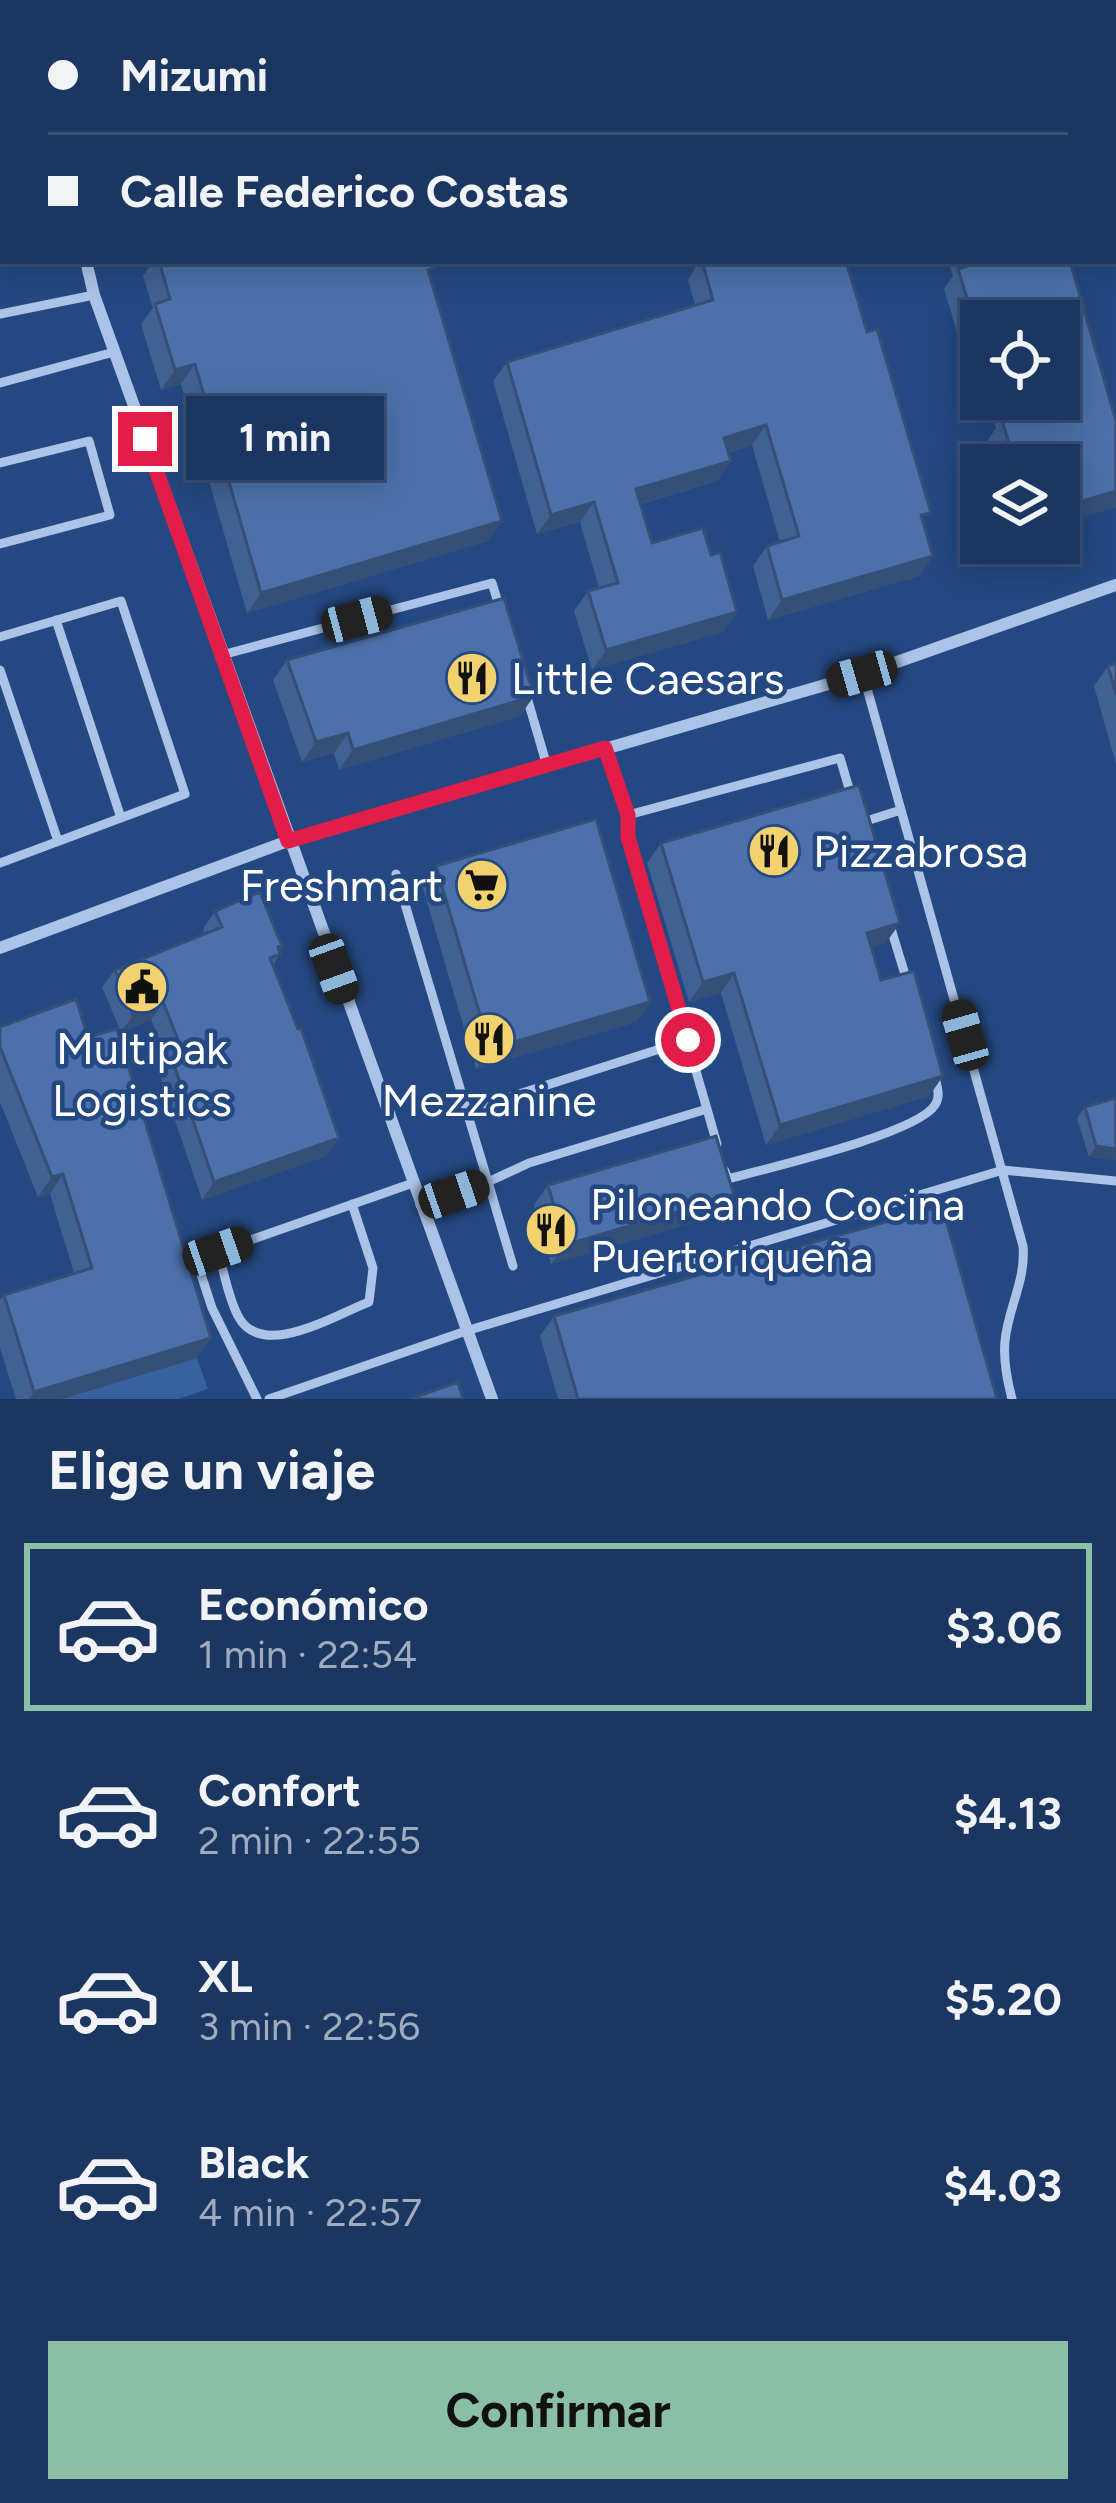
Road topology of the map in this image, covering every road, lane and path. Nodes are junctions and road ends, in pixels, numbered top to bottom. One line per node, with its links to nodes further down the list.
1 (87, 264): 2 (street)
2 (94, 295): 3 (lane); 4 (street)
3 (0, 314)
4 (114, 352): 5 (lane); 12 (street)
5 (0, 382)
6 (0, 463): 7 (lane)
7 (0, 544)
8 (1116, 585): 15 (street)
9 (56, 620): 11 (lane); 20 (lane); 20 (lane)
10 (506, 629): 12 (lane)
11 (0, 637)
12 (222, 655): 23 (street)
13 (0, 670): 24 (lane)
14 (520, 674): 17 (lane)
15 (862, 674): 16 (street); 18 (lane)
16 (605, 748): 17 (street); 19 (lane)
17 (548, 766): 23 (street)
18 (902, 810): 21 (lane); 34 (lane)
19 (628, 815): 21 (lane); 30 (lane)
20 (121, 818): 24 (lane)
21 (860, 823): 22 (lane)
22 (864, 837)
23 (288, 841): 28 (street); 37 (street)
24 (58, 842): 25 (lane)
25 (0, 863)
26 (396, 874): 33 (lane)
27 (886, 911): 29 (lane)
28 (0, 948)
29 (910, 992)
30 (688, 1040): 32 (lane); 33 (lane)
31 (929, 1056): 32 (lane)
32 (707, 1108): 36 (lane)
33 (466, 1111): 36 (lane)
34 (1003, 1170): 35 (lane); 42 (lane); 46 (lane)
35 (1116, 1181)
36 (488, 1182): 39 (lane); 41 (lane)
37 (412, 1184): 38 (lane); 39 (street)
38 (352, 1204): 40 (lane); 40 (lane)
39 (420, 1205): 42 (street)
40 (218, 1251): 43 (lane)
41 (513, 1266)
42 (466, 1331): 44 (lane); 45 (street)
43 (257, 1399)
44 (269, 1399)
45 (492, 1399)
46 (1012, 1399)

